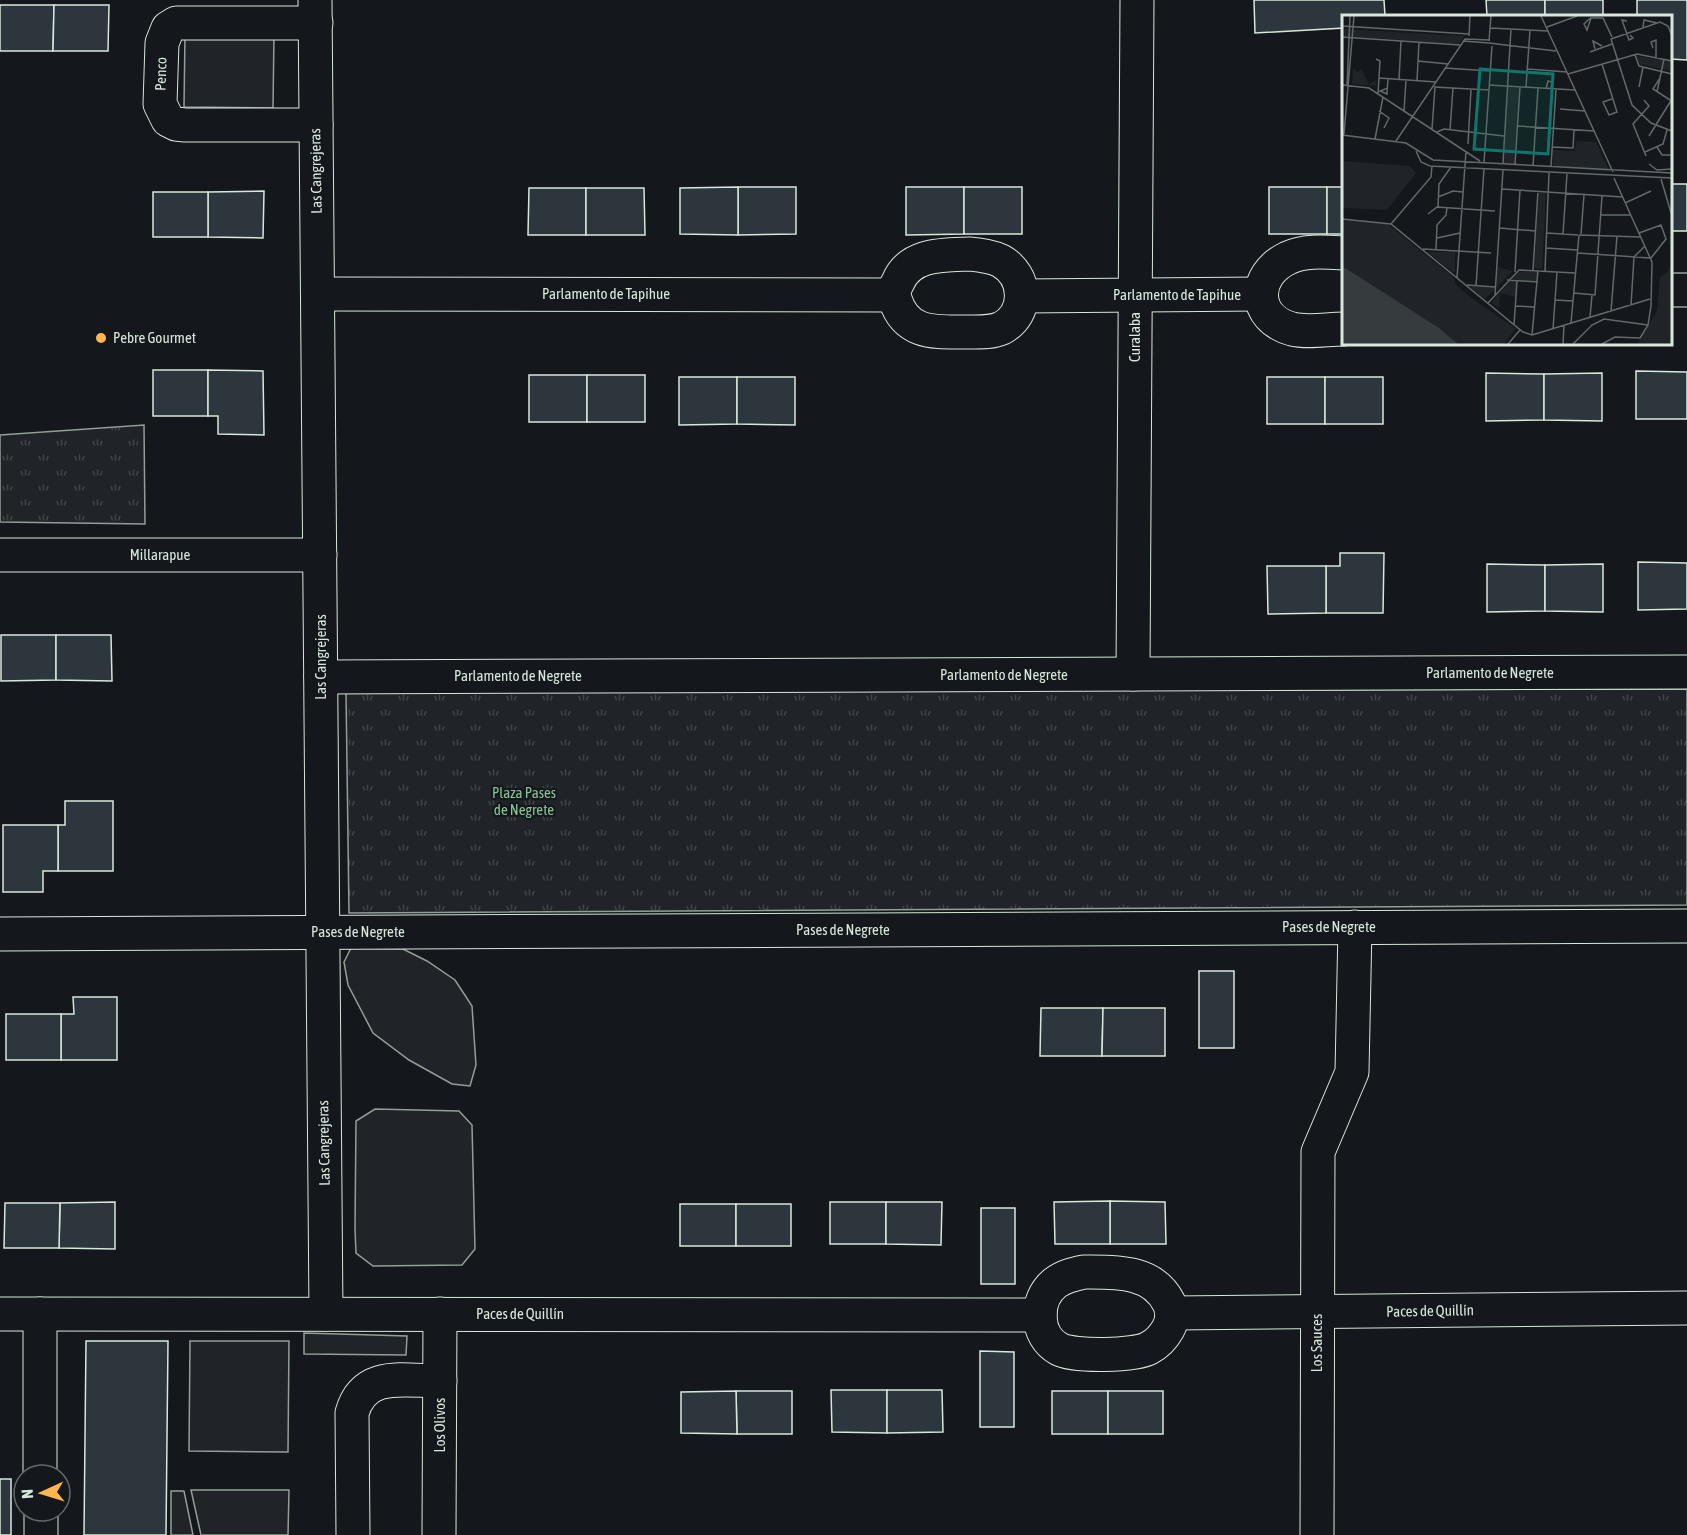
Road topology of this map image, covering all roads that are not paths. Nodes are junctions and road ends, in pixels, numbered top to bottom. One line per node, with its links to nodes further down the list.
1 (1137, 0): 8 (street, Curalaba)
2 (315, 11): 3 (street, Las Cangrejeras); 3 (street, Penco)
3 (316, 126): 5 (street, Las Cangrejeras)
4 (1342, 253): 6 (street, Parlamento de Tapihue)
5 (318, 294): 7 (street, Parlamento de Tapihue); 12 (street, Las Cangrejeras)
6 (1260, 294): 8 (street, Parlamento de Tapihue); 10 (street, Parlamento de Tapihue)
7 (893, 295): 9 (street); 9 (street)
8 (1135, 295): 9 (street, Parlamento de Tapihue); 14 (street, Curalaba)
9 (1023, 296)
10 (1342, 329)
11 (0, 555): 12 (street, Millarapue)
12 (320, 555): 15 (street, Las Cangrejeras)
13 (1687, 672): 14 (street, Parlamento de Negrete)
14 (1133, 674): 15 (street, Parlamento de Negrete)
15 (321, 677): 18 (street, Las Cangrejeras)
16 (1687, 926): 17 (street, Pases de Negrete)
17 (1356, 927): 18 (street, Pases de Negrete); 21 (street, Los Sauces)
18 (322, 932): 19 (street, Pases de Negrete); 25 (street, Las Cangrejeras)
19 (0, 934)
20 (1687, 1308): 21 (street, Paces de Quillín)
21 (1317, 1312): 22 (street, Paces de Quillín); 32 (street, Los Sauces)
22 (1173, 1313): 27 (street); 27 (street)
23 (0, 1314): 24 (street, Paces de Quillín)
24 (40, 1314): 25 (street, Paces de Quillín); 29 (street)
25 (326, 1314): 26 (street, Paces de Quillín)
26 (440, 1314): 27 (street, Paces de Quillín); 28 (street, Los Olivos)
27 (1040, 1315)
28 (440, 1381): 30 (street); 31 (street, Los Olivos)
29 (40, 1463)
30 (352, 1535)
31 (439, 1535)
32 (1317, 1535)

